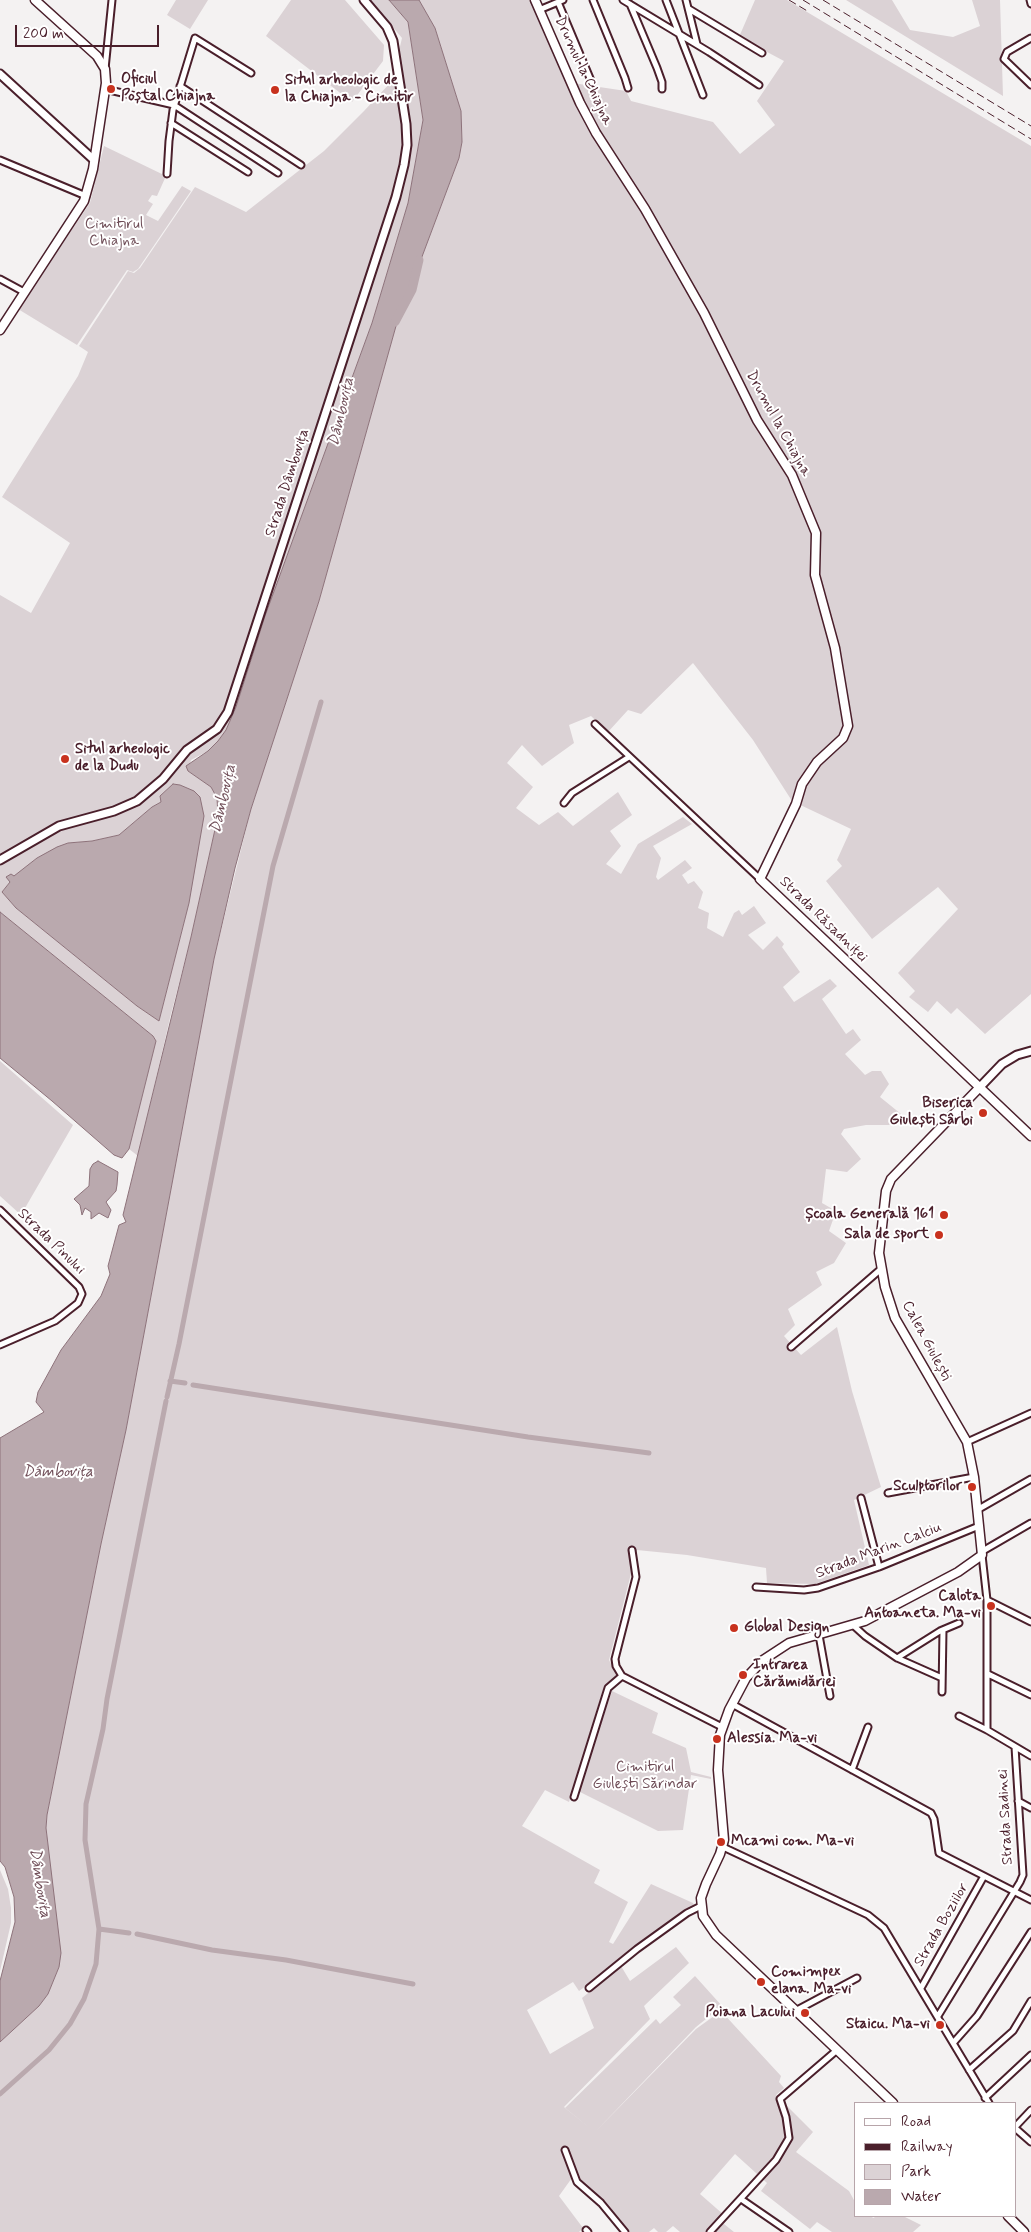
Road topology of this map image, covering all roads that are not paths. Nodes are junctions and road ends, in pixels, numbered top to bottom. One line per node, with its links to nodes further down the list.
1 (35, 0): 19 (main road)
2 (112, 0): 19 (street)
3 (364, 0): 45 (street, Strada Dâmbovița)
4 (534, 0): 14 (main road, Drumul la Chiajna)
5 (593, 0): 26 (street)
6 (622, 0): 11 (street)
7 (666, 0): 15 (street)
8 (686, 0): 13 (street)
9 (1030, 0): 12 (street)
10 (560, 1): 14 (street); 22 (street)
11 (629, 2): 15 (street); 28 (street)
12 (1031, 4)
13 (689, 8): 17 (street); 18 (street)
14 (539, 10): 46 (main road, Drumul la Chiajna)
15 (679, 34): 17 (street); 29 (street)
16 (1031, 38): 24 (street)
17 (698, 44): 23 (street)
18 (762, 53)
19 (105, 69): 27 (main road)
20 (251, 73): 25 (street)
21 (0, 74): 33 (street)
22 (592, 83)
23 (759, 85)
24 (1031, 85)
25 (180, 86): 30 (street); 34 (street)
26 (628, 88)
27 (105, 89): 30 (street); 33 (main road)
28 (662, 90)
29 (703, 95)
30 (174, 105): 31 (street); 36 (street)
31 (171, 122): 35 (street); 37 (street)
32 (0, 160): 38 (street)
33 (94, 160): 38 (main road)
34 (301, 165)
35 (248, 172)
36 (278, 172)
37 (167, 174)
38 (86, 196): 40 (main road)
39 (0, 279): 40 (street)
40 (24, 292): 41 (main road)
41 (0, 330)
42 (595, 724): 43 (street, Strada Răsadniței)
43 (629, 757): 44 (street); 46 (street, Strada Răsadniței)
44 (564, 803)
45 (0, 860)
46 (760, 879): 48 (main road, Strada Răsadniței)
47 (1031, 1051): 48 (street, Calea Giulești)
48 (979, 1088): 49 (main road, Strada Răsadniței); 51 (main road, Calea Giulești)
49 (1031, 1136)
50 (0, 1210): 52 (street, Strada Pinului)
51 (881, 1269): 53 (street); 55 (main road, Calea Giulești)
52 (0, 1345)
53 (791, 1347)
54 (1031, 1413): 55 (street)
55 (967, 1442): 56 (main road, Calea Giulești)
56 (974, 1477): 58 (street); 60 (main road, Calea Giulești)
57 (1031, 1479): 60 (street)
58 (888, 1493)
59 (861, 1498): 65 (street)
60 (977, 1510): 62 (main road, Calea Giulești)
61 (1031, 1523): 64 (street)
62 (979, 1526): 64 (main road, Calea Giulești); 65 (street, Strada Marin Calciu)
63 (632, 1550): 75 (street)
64 (981, 1553): 67 (street); 70 (main road)
65 (879, 1567): 66 (street, Strada Marin Calciu)
66 (756, 1587)
67 (987, 1600): 68 (street); 74 (street)
68 (1031, 1622)
69 (959, 1623): 71 (street)
70 (854, 1626): 72 (main road); 73 (street)
71 (943, 1630): 73 (street); 76 (street)
72 (819, 1634): 79 (street); 80 (main road)
73 (897, 1658): 76 (street)
74 (988, 1674): 78 (street); 84 (street)
75 (622, 1676): 83 (street); 88 (street)
76 (942, 1678): 77 (street)
77 (942, 1692)
78 (1031, 1695)
79 (830, 1696)
80 (732, 1704): 83 (main road); 87 (street)
81 (959, 1716): 84 (street, Strada Sadinei)
82 (868, 1727): 87 (street)
83 (722, 1728): 91 (main road)
84 (988, 1730): 85 (street, Strada Sadinei)
85 (1015, 1747): 86 (street); 89 (street, Strada Sadinei)
86 (1031, 1756)
87 (852, 1770): 92 (street)
88 (574, 1797)
89 (1018, 1801): 90 (street); 93 (street, Strada Sadinei)
90 (1031, 1808)
91 (723, 1847): 95 (main road); 99 (street)
92 (984, 1876): 93 (street); 99 (street, Strada Boziilor)
93 (1015, 1891): 94 (street); 102 (street, Strada Sadinei)
94 (1031, 1900)
95 (701, 1906): 98 (street); 101 (main road)
96 (1031, 1932): 103 (street)
97 (857, 1978): 101 (street)
98 (589, 1988)
99 (920, 1988): 102 (street)
100 (1031, 2001): 106 (street)
101 (797, 2010): 104 (main road)
102 (938, 2016): 103 (street)
103 (954, 2042): 106 (street)
104 (837, 2050): 108 (main road); 114 (street)
105 (1031, 2055): 107 (street)
106 (968, 2070): 107 (street)
107 (987, 2101)
108 (892, 2102)
109 (1031, 2110): 110 (street)
110 (1016, 2127)
111 (1016, 2129): 112 (street)
112 (1031, 2142)
113 (565, 2150): 116 (street)
114 (741, 2199): 117 (street); 118 (street)
115 (1009, 2217): 119 (main road)
116 (625, 2232)
117 (710, 2232)
118 (789, 2232)
119 (1024, 2232)

